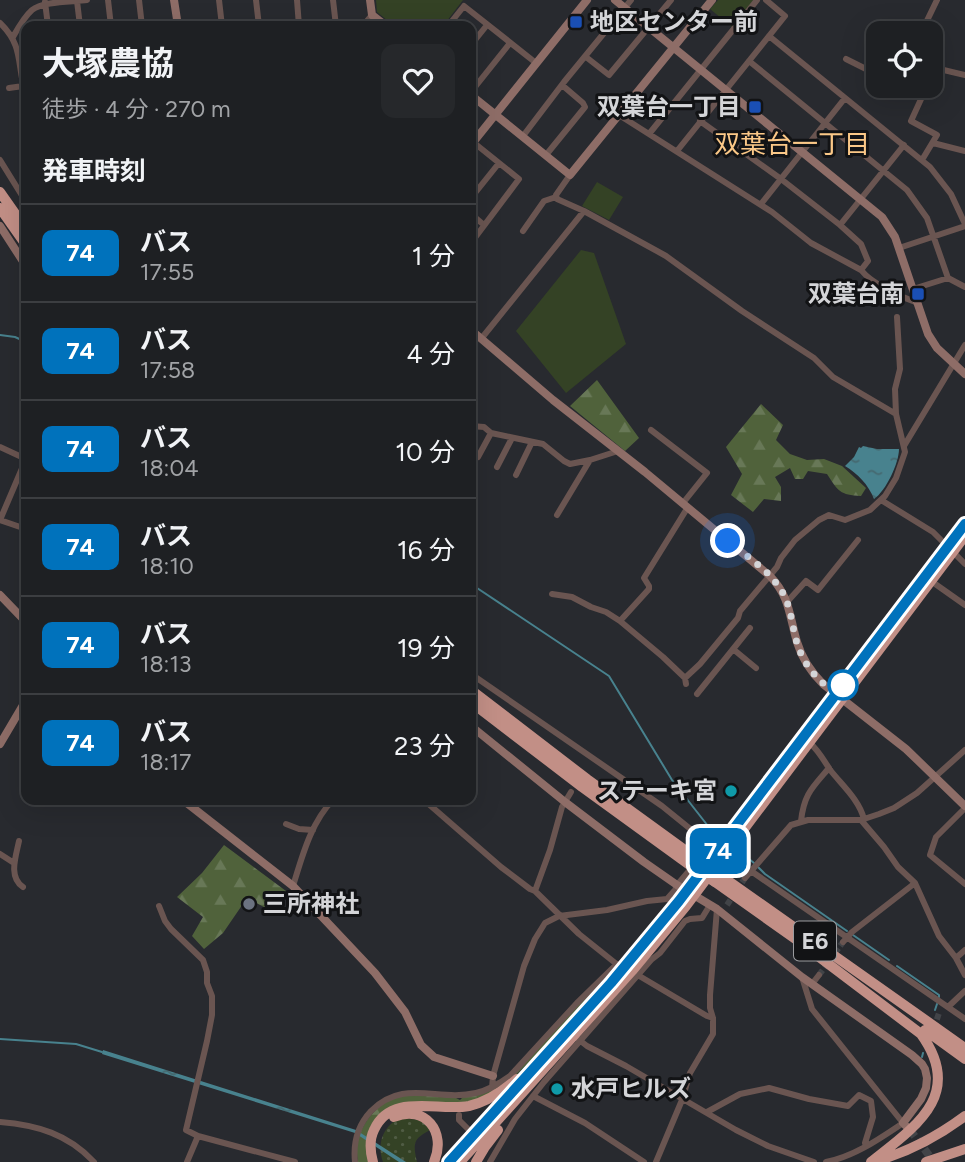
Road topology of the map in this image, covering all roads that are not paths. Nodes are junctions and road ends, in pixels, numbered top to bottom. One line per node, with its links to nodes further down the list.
1 (87, 0): 18 (street)
2 (108, 0): 25 (street)
3 (139, 0): 26 (street)
4 (174, 0): 27 (street)
5 (219, 0): 28 (street)
6 (256, 0): 29 (street)
7 (297, 0): 30 (street)
8 (333, 0): 31 (street)
9 (370, 0): 21 (street)
10 (587, 0): 48 (street)
11 (615, 0): 20 (street)
12 (631, 0): 20 (street)
13 (671, 0): 39 (street)
14 (712, 0): 44 (street)
15 (757, 0): 49 (street)
16 (766, 0): 40 (street)
17 (937, 0): 35 (street)
18 (77, 1): 19 (street); 24 (street)
19 (45, 2): 22 (street); 23 (street)
20 (625, 8): 39 (street); 45 (street)
21 (372, 15): 32 (street); 33 (street)
22 (23, 21)
23 (47, 21)
24 (79, 21)
25 (110, 21)
26 (141, 21)
27 (176, 21)
28 (221, 21)
29 (258, 21)
30 (299, 21)
31 (335, 21)
32 (367, 21)
33 (380, 21)
34 (452, 21): 38 (street)
35 (927, 21)
36 (0, 23): 41 (street)
37 (21, 24): 41 (street)
38 (487, 25): 42 (street); 43 (street)
39 (649, 27): 44 (street); 45 (street)
40 (769, 36): 47 (street); 60 (street)
41 (13, 37): 52 (street)
42 (476, 39)
43 (510, 43): 48 (street); 56 (street)
44 (674, 47): 49 (street); 63 (street)
45 (586, 57): 54 (street)
46 (846, 59): 50 (street)
47 (749, 61): 58 (street); 65 (street)
48 (536, 64): 62 (street)
49 (700, 69): 58 (street); 66 (street)
50 (866, 69)
51 (943, 70): 53 (street)
52 (21, 71)
53 (965, 75)
54 (562, 85): 67 (street); 75 (street)
55 (21, 86): 57 (street)
56 (476, 87)
57 (9, 88)
58 (726, 90): 64 (street); 74 (street)
59 (476, 97): 62 (street)
60 (845, 98): 65 (street); 70 (street)
61 (921, 98): 69 (street)
62 (495, 114): 67 (street); 68 (street)
63 (619, 115): 66 (street); 80 (street)
64 (700, 121): 72 (street); 81 (street)
65 (825, 123): 74 (street); 79 (street)
66 (649, 134): 72 (street)
67 (523, 136): 75 (street)
68 (476, 138)
69 (933, 143): 73 (street); 77 (street)
70 (904, 145): 77 (street); 79 (street)
71 (476, 146): 78 (street)
72 (677, 151): 87 (street)
73 (965, 151)
74 (803, 152): 81 (street); 86 (street)
75 (546, 155): 80 (street)
76 (0, 160): 84 (street)
77 (922, 160): 94 (street)
78 (499, 163): 83 (street); 92 (street)
79 (884, 170): 86 (street); 98 (street)
80 (570, 175): 85 (street)
81 (781, 178): 87 (street); 93 (street)
82 (0, 192): 91 (highway)
83 (476, 192)
84 (21, 194)
85 (556, 197): 89 (street); 96 (street)
86 (861, 199): 93 (street); 100 (street)
87 (761, 204): 102 (street)
88 (0, 208): 99 (highway)
89 (584, 211): 109 (street); 113 (street)
90 (476, 219): 92 (street)
91 (21, 222)
92 (484, 225): 97 (street)
93 (840, 225): 102 (street)
94 (965, 225): 98 (street)
95 (0, 226): 101 (street)
96 (523, 230)
97 (476, 236)
98 (934, 236): 100 (street); 103 (street)
99 (21, 238)
100 (899, 248): 105 (street)
101 (21, 258)
102 (861, 270): 106 (street)
103 (948, 278): 104 (street); 105 (street)
104 (965, 287)
105 (913, 289): 106 (street)
106 (918, 303): 111 (street)
107 (897, 317): 113 (street)
108 (476, 334): 109 (street)
109 (481, 339): 121 (street)
110 (965, 345): 111 (street)
111 (953, 364): 112 (street); 119 (street)
112 (965, 374)
113 (897, 414): 119 (street)
114 (476, 428): 116 (street)
115 (651, 430): 129 (street)
116 (491, 433): 117 (street); 123 (street)
117 (512, 438): 118 (street); 125 (street)
118 (532, 442): 124 (street); 127 (street)
119 (904, 446): 128 (street)
120 (0, 447): 122 (street)
121 (618, 451): 124 (street); 129 (street)
122 (21, 457)
123 (478, 457)
124 (590, 460): 130 (street)
125 (497, 467)
126 (21, 471): 131 (street)
127 (516, 475)
128 (881, 500): 136 (street); 138 (street)
129 (685, 505): 138 (street); 145 (street)
130 (557, 515)
131 (0, 520): 133 (street)
132 (965, 524): 136 (highway)
133 (21, 527)
134 (965, 536): 136 (highway)
135 (858, 540): 142 (street)
136 (950, 549): 137 (street); 139 (highway); 152 (highway)
137 (965, 564)
138 (770, 576): 142 (street); 145 (street)
139 (931, 581): 143 (street); 152 (highway)
140 (552, 594): 145 (street)
141 (0, 595): 144 (street)
142 (788, 602): 152 (street)
143 (965, 605)
144 (21, 613)
145 (620, 621)
146 (750, 628): 147 (street)
147 (733, 649): 148 (street); 151 (street)
148 (756, 668)
149 (476, 678): 159 (street)
150 (476, 694): 176 (highway, E6)
151 (697, 694)
152 (839, 696): 156 (highway); 162 (street); 186 (highway)
153 (476, 706): 176 (highway, E6)
154 (21, 708): 157 (street)
155 (476, 730): 164 (street)
156 (810, 743): 161 (street); 186 (highway)
157 (0, 744)
158 (965, 750): 162 (street)
159 (594, 758): 160 (street); 176 (street)
160 (589, 767)
161 (829, 768): 169 (street); 170 (street)
162 (935, 777): 168 (street); 169 (street)
163 (571, 792): 164 (street)
164 (565, 802): 182 (street); 185 (street)
165 (189, 805): 183 (street)
166 (329, 805): 172 (street)
167 (430, 805): 185 (street)
168 (965, 807): 181 (street)
169 (862, 819): 170 (street); 180 (street)
170 (801, 821): 177 (street)
171 (286, 824): 172 (street)
172 (313, 830): 183 (street)
173 (19, 841): 175 (street)
174 (0, 854): 175 (street)
175 (14, 863): 184 (street)
176 (697, 864): 179 (highway, E6, bridge); 182 (street)
177 (751, 871): 178 (street); 191 (street)
178 (746, 878)
179 (718, 879): 192 (highway, E6); 207 (highway, E6)
180 (915, 883): 191 (street); 194 (street)
181 (965, 884)
182 (677, 885): 186 (street); 190 (street)
183 (293, 886): 212 (street)
184 (23, 887)
185 (535, 891): 190 (street)
186 (691, 893): 189 (street); 195 (highway)
187 (727, 905): 189 (street)
188 (159, 906): 223 (street)
189 (716, 909): 195 (street); 198 (street); 204 (street)
190 (559, 916): 195 (street); 212 (street)
191 (845, 940): 201 (street)
192 (806, 947): 209 (highway, E6); 241 (highway)
193 (965, 950): 194 (street)
194 (956, 958): 197 (street)
195 (627, 970): 202 (highway); 204 (street); 206 (highway); 213 (street)
196 (819, 975): 199 (street)
197 (965, 975)
198 (802, 977): 199 (street); 221 (street)
199 (812, 984): 210 (street)
200 (965, 991): 201 (street)
201 (946, 1005): 203 (street); 205 (street)
202 (585, 1012): 230 (highway); 233 (highway)
203 (939, 1013)
204 (713, 1018): 215 (street)
205 (965, 1018)
206 (577, 1038): 211 (highway); 214 (street); 215 (street)
207 (965, 1046)
208 (927, 1053): 210 (street)
209 (965, 1059)
210 (922, 1064): 221 (street)
211 (541, 1072): 234 (highway); 235 (highway)
212 (493, 1076): 213 (street)
213 (492, 1088): 229 (street)
214 (533, 1097): 236 (street); 237 (street)
215 (682, 1100): 216 (street); 238 (street)
216 (707, 1112): 224 (street); 239 (street)
217 (459, 1115): 222 (street)
218 (965, 1116): 241 (highway)
219 (0, 1122): 226 (street)
220 (965, 1123): 242 (highway)
221 (906, 1127): 224 (street)
222 (470, 1131)
223 (198, 1136): 227 (street); 228 (street)
224 (866, 1146): 240 (street)
225 (965, 1149): 243 (highway)
226 (94, 1162)
227 (187, 1162)
228 (295, 1162)
229 (355, 1162)
230 (373, 1162)
231 (379, 1162): 232 (highway)
232 (434, 1162)
233 (449, 1162)
234 (460, 1162)
235 (476, 1162)
236 (490, 1162)
237 (644, 1162)
238 (656, 1162)
239 (814, 1162)
240 (826, 1162)
241 (872, 1162)
242 (895, 1162)
243 (926, 1162)

